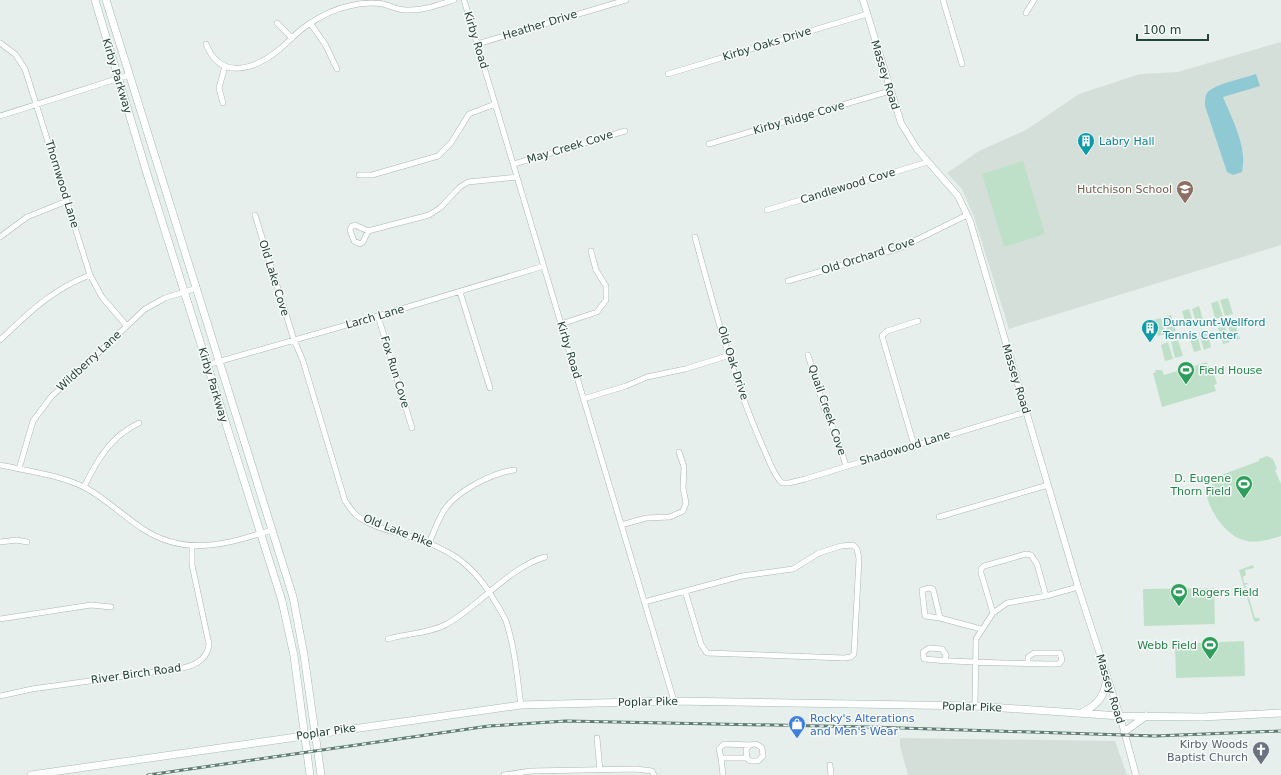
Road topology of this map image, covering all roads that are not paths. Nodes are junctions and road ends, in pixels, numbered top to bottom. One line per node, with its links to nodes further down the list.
1 (95, 0): 22 (main road, Kirby Parkway)
2 (106, 0): 21 (main road, Kirby Parkway)
3 (454, 0): 12 (street)
4 (464, 0): 16 (street, Kirby Road)
5 (626, 0): 16 (street, Heather Drive)
6 (863, 0): 10 (street, Massey Road)
7 (943, 0): 17 (street)
8 (1034, 0): 9 (street)
9 (1026, 13)
10 (867, 14): 20 (street, Kirby Oaks Drive); 23 (street, Massey Road)
11 (277, 23): 13 (street)
12 (310, 23): 13 (street); 19 (street)
13 (292, 38): 18 (street)
14 (0, 43): 24 (street, Thornwood Lane)
15 (206, 44): 18 (street)
16 (477, 44): 26 (street, Kirby Road)
17 (962, 64)
18 (225, 66): 25 (street)
19 (337, 69)
20 (668, 74)
21 (129, 75): 22 (street); 45 (main road, Kirby Parkway)
22 (118, 78): 24 (street); 46 (main road, Kirby Parkway)
23 (890, 91): 29 (street, Kirby Ridge Cove); 30 (street, Massey Road)
24 (36, 103): 27 (street); 34 (street, Thornwood Lane)
25 (223, 103)
26 (495, 104): 31 (street, Kirby Road); 32 (street)
27 (0, 116)
28 (626, 130): 31 (street, May Creek Cove)
29 (708, 144)
30 (928, 162): 35 (street, Candlewood Cove); 37 (street, Massey Road)
31 (514, 164): 33 (street, Kirby Road)
32 (359, 175)
33 (517, 177): 38 (street); 42 (street, Kirby Road)
34 (67, 201): 39 (street); 43 (street, Thornwood Lane)
35 (767, 210)
36 (255, 215): 53 (street, Old Lake Cove)
37 (967, 215): 44 (street, Old Orchard Cove); 60 (street, Massey Road)
38 (368, 231)
39 (0, 237)
40 (695, 237): 54 (street, Old Oak Drive)
41 (591, 251): 50 (street)
42 (544, 266): 47 (street, Larch Lane); 50 (street, Kirby Road)
43 (90, 275): 51 (street, Thornwood Lane); 52 (street)
44 (788, 282)
45 (197, 288): 46 (street, Wildberry Lane); 56 (main road, Kirby Parkway)
46 (184, 292): 51 (street, Wildberry Lane); 57 (main road, Kirby Parkway)
47 (460, 292): 48 (street, Larch Lane); 58 (street)
48 (378, 316): 53 (street, Larch Lane); 62 (street, Fox Run Cove)
49 (918, 321): 63 (street)
50 (561, 324): 59 (street, Kirby Road)
51 (126, 325): 67 (street, Wildberry Lane)
52 (0, 340)
53 (294, 340): 56 (street, Larch Lane); 78 (street, Old Lake Pike)
54 (730, 355): 59 (street); 69 (street, Old Oak Drive)
55 (808, 355): 66 (street, Quail Creek Cove)
56 (220, 361): 57 (street, Larch Lane); 74 (main road, Kirby Parkway)
57 (207, 365): 75 (main road, Kirby Parkway)
58 (490, 388)
59 (583, 399): 73 (street, Kirby Road)
60 (1026, 412): 63 (street, Shadowood Lane); 70 (street, Massey Road)
61 (139, 423): 71 (street)
62 (412, 428)
63 (914, 445): 66 (street, Shadowood Lane)
64 (679, 452): 73 (street)
65 (0, 465): 67 (street)
66 (846, 466): 69 (street, Shadowood Lane)
67 (19, 469): 71 (street)
68 (514, 470): 78 (street)
69 (783, 484)
70 (1048, 485): 72 (street); 81 (street, Massey Road)
71 (84, 487): 79 (street)
72 (939, 517)
73 (621, 525): 85 (street, Kirby Road)
74 (272, 530): 75 (street); 105 (main road, Kirby Parkway)
75 (260, 534): 79 (street); 106 (main road, Kirby Parkway)
76 (0, 542): 77 (street)
77 (27, 542)
78 (429, 543): 83 (street, Old Lake Pike)
79 (192, 546): 96 (street, River Birch Road)
80 (545, 557): 83 (street)
81 (1078, 587): 84 (street); 95 (street, Massey Road)
82 (686, 591): 82 (street); 85 (street)
83 (490, 592): 91 (street); 98 (street, Old Lake Pike)
84 (1046, 596): 87 (street); 87 (street)
85 (644, 602): 97 (street, Kirby Road)
86 (112, 607): 88 (street)
87 (993, 613): 90 (street)
88 (0, 618)
89 (940, 618): 89 (street); 90 (street)
90 (981, 629): 93 (street)
91 (388, 639)
92 (945, 661): 93 (street)
93 (976, 662): 94 (street); 99 (street)
94 (1028, 664): 94 (street)
95 (1107, 677): 100 (main road); 102 (street, Massey Road)
96 (0, 696)
97 (674, 701): 98 (main road, Poplar Pike); 99 (main road, Poplar Pike)
98 (521, 705): 105 (main road, Poplar Pike)
99 (975, 706): 100 (main road, Poplar Pike)
100 (1082, 712): 102 (main road, Poplar Pike)
101 (1281, 713): 103 (main road, Poplar Pike)
102 (1120, 716): 103 (main road, Poplar Pike); 104 (street, Massey Road)
103 (1146, 716): 104 (main road)
104 (1124, 732): 121 (street, Massey Road)
105 (315, 734): 106 (main road, Poplar Pike); 117 (main road, Kirby Parkway)
106 (304, 736): 115 (main road, Poplar Pike); 116 (main road, Kirby Parkway)
107 (597, 738): 112 (street)
108 (751, 745): 109 (street); 110 (street); 110 (street)
109 (721, 758): 110 (street); 119 (street)
110 (747, 758)
111 (830, 765): 120 (street)
112 (600, 770): 113 (street); 114 (street)
113 (555, 773): 118 (street)
114 (653, 773)
115 (31, 775)
116 (310, 775)
117 (321, 775)
118 (504, 775)
119 (723, 775)
120 (831, 775)
121 (1136, 775)

